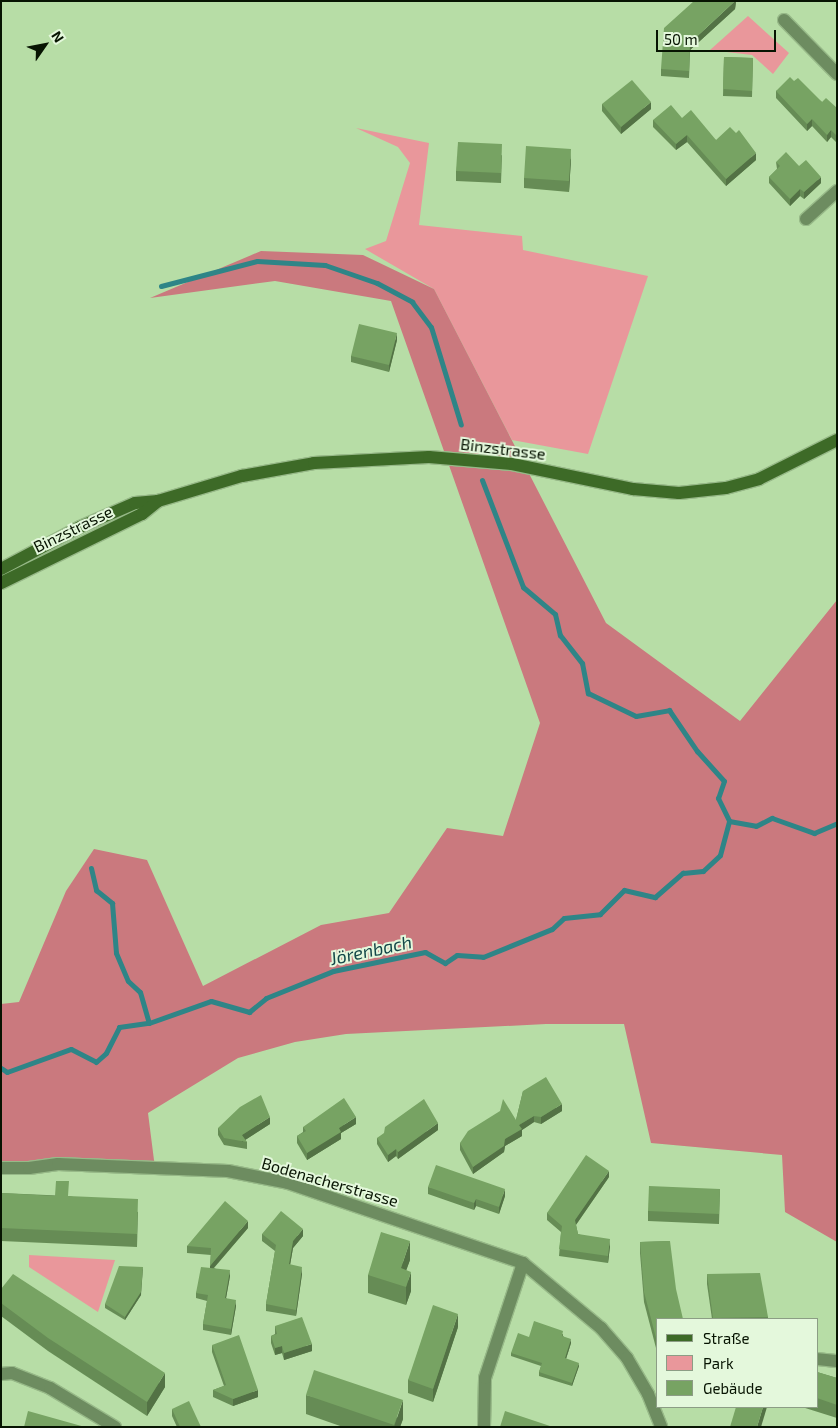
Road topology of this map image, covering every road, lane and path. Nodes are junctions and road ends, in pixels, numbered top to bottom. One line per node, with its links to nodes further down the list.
1 (784, 20): 2 (street)
2 (837, 74)
3 (837, 191): 4 (street)
4 (806, 219)
5 (837, 440): 6 (main road, Binzstrasse)
6 (158, 501): 7 (main road, Binzstrasse); 8 (main road, Binzstrasse)
7 (1, 569)
8 (1, 583)
9 (1, 1168): 10 (street, Bodenacherstrasse)
10 (522, 1263): 14 (street, Bodenacherstrasse); 18 (street)
11 (818, 1359): 12 (street)
12 (837, 1361)
13 (1, 1374): 17 (street)
14 (652, 1392): 16 (street, Bodenacherstrasse)
15 (656, 1408): 19 (street, Bodenacherstrasse)
16 (656, 1408)
17 (115, 1427)
18 (484, 1427)
19 (661, 1427)

